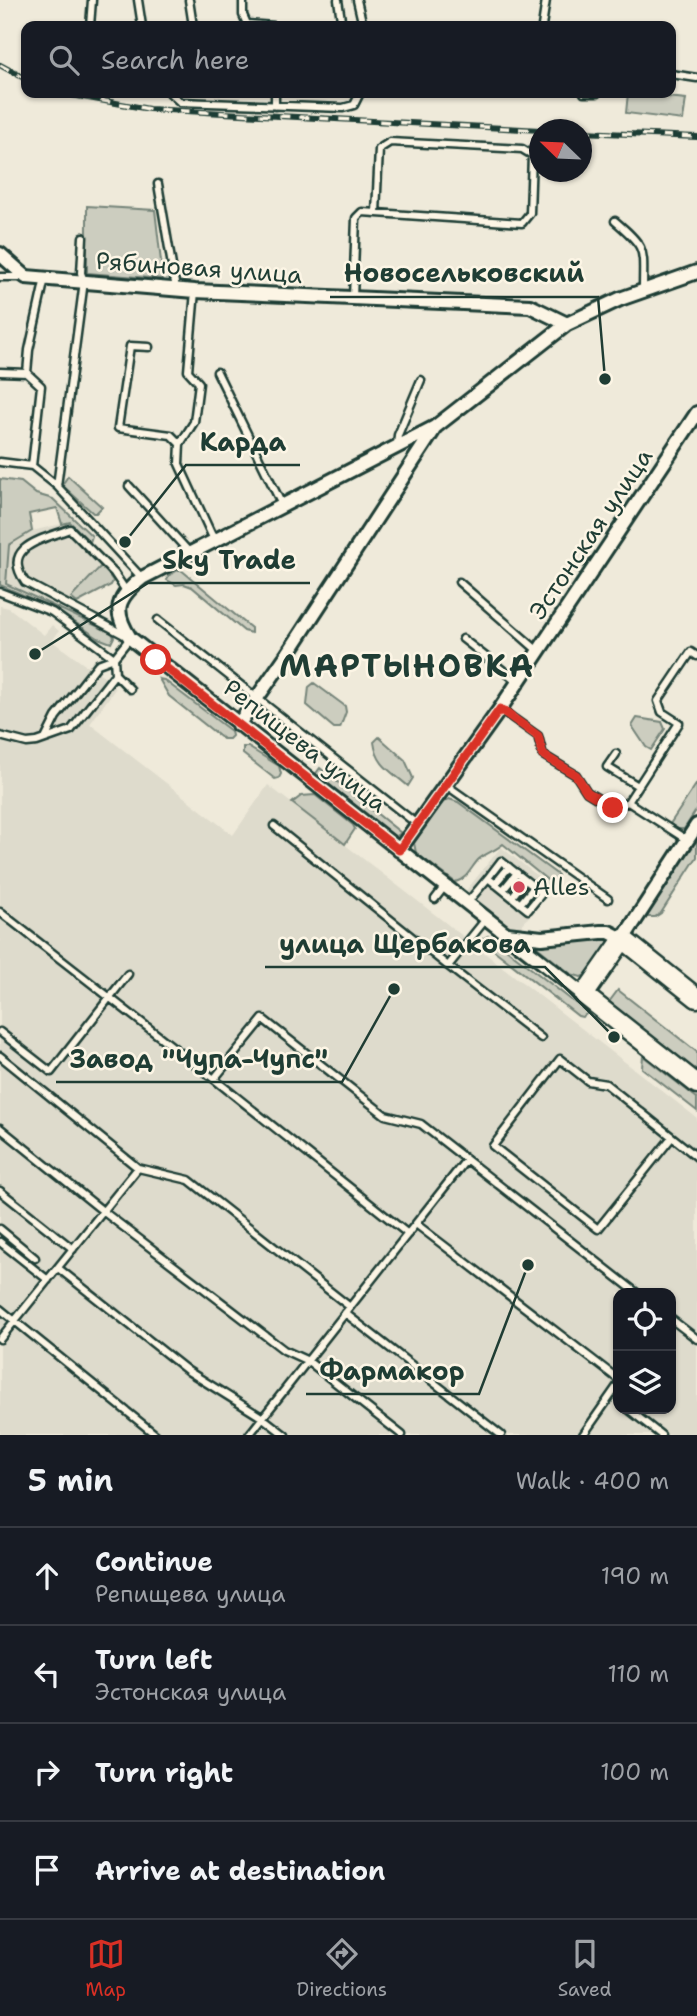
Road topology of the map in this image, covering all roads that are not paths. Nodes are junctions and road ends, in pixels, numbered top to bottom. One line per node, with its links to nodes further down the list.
1 (92, 0): 8 (lane)
2 (138, 0): 9 (lane)
3 (189, 0): 10 (lane)
4 (243, 0): 11 (lane)
5 (338, 0): 12 (lane)
6 (356, 0): 13 (lane)
7 (546, 0): 14 (lane)
8 (90, 21)
9 (141, 21)
10 (192, 21)
11 (246, 21)
12 (341, 21)
13 (362, 21)
14 (543, 21)
15 (676, 75): 16 (lane)
16 (697, 78)
17 (176, 98): 20 (lane)
18 (275, 98): 20 (lane)
19 (358, 98): 20 (lane)
20 (275, 106)
21 (158, 184): 31 (lane)
22 (376, 213): 22 (lane); 34 (lane)
23 (615, 221): 33 (lane)
24 (83, 237): 30 (lane)
25 (0, 254): 28 (street)
26 (697, 272): 33 (street)
27 (0, 277): 28 (lane)
28 (26, 277): 29 (street, Рябиновая улица)
29 (45, 278): 30 (street, Рябиновая улица); 39 (lane)
30 (84, 281): 31 (street, Рябиновая улица); 47 (lane)
31 (176, 289): 32 (street, Рябиновая улица)
32 (195, 291): 34 (street, Рябиновая улица); 43 (lane)
33 (643, 291): 35 (street)
34 (353, 298): 35 (street, Рябиновая улица)
35 (567, 324): 42 (street)
36 (149, 347): 43 (lane)
37 (0, 372): 39 (lane)
38 (217, 372): 49 (lane)
39 (27, 373): 46 (lane)
40 (421, 380): 44 (lane)
41 (697, 413): 59 (street, Эстонская улица)
42 (435, 428): 44 (street); 65 (street)
43 (180, 443): 50 (lane)
44 (397, 447): 49 (street)
45 (0, 462): 46 (lane)
46 (32, 466): 47 (lane)
47 (57, 486): 52 (lane)
48 (129, 486): 51 (lane)
49 (283, 506): 50 (street)
50 (215, 542): 51 (street)
51 (191, 554): 52 (street)
52 (142, 578): 54 (street)
53 (459, 582): 59 (lane)
54 (126, 591): 57 (street, Репищева улица); 57 (lane)
55 (0, 592): 61 (lane)
56 (158, 620): 65 (lane)
57 (130, 638): 61 (lane); 67 (street, Репищева улица)
58 (463, 639): 63 (lane)
59 (538, 651): 63 (street, Эстонская улица)
60 (697, 656): 72 (lane)
61 (114, 658): 62 (lane); 69 (lane)
62 (115, 674): 64 (lane); 69 (lane)
63 (518, 682): 66 (street, Эстонская улица)
64 (130, 689)
65 (258, 698): 67 (street); 74 (lane)
66 (500, 709): 71 (street, Эстонская улица); 73 (lane)
67 (239, 725): 78 (street, Репищева улица)
68 (0, 736): 69 (lane)
69 (45, 738)
70 (616, 754): 72 (lane)
71 (446, 785): 74 (street, Эстонская улица); 87 (lane)
72 (638, 786): 73 (lane)
73 (628, 802): 77 (lane)
74 (418, 825): 78 (street, Эстонская улица)
75 (697, 825): 77 (street)
76 (274, 826): 94 (lane)
77 (687, 840): 93 (street)
78 (399, 850): 84 (street, Репищева улица)
79 (509, 867): 80 (lane); 81 (lane); 83 (lane)
80 (517, 873): 82 (lane); 85 (lane)
81 (488, 878): 83 (lane); 89 (lane)
82 (525, 880): 86 (lane); 86 (lane)
83 (495, 884): 85 (lane)
84 (445, 886): 88 (lane); 89 (street, Репищева улица)
85 (503, 890): 86 (lane)
86 (512, 897)
87 (608, 898)
88 (435, 899)
89 (467, 903): 91 (street, Репищева улица)
90 (0, 912): 97 (lane)
91 (486, 919): 92 (street, Репищева улица); 94 (lane)
92 (506, 934): 93 (street); 96 (street, Репищева улица)
93 (623, 939): 96 (street); 98 (street)
94 (448, 966): 100 (lane)
95 (128, 974): 97 (lane)
96 (583, 995): 103 (street, Репищева улица)
97 (110, 997): 99 (lane); 102 (lane)
98 (697, 999)
99 (0, 1032)
100 (541, 1038)
101 (0, 1056): 108 (lane)
102 (214, 1079): 107 (lane); 113 (lane)
103 (697, 1084)
104 (0, 1128): 110 (lane)
105 (672, 1137): 105 (lane); 106 (lane)
106 (697, 1157)
107 (466, 1160): 111 (lane); 119 (lane)
108 (138, 1168): 110 (lane); 121 (lane)
109 (0, 1191): 115 (lane)
110 (104, 1212): 115 (lane); 126 (lane)
111 (416, 1224): 113 (lane); 127 (lane)
112 (0, 1229): 116 (lane)
113 (408, 1234): 121 (lane)
114 (0, 1242): 118 (lane)
115 (73, 1249): 117 (lane)
116 (35, 1258)
117 (58, 1268): 118 (lane); 131 (lane)
118 (48, 1280): 122 (lane)
119 (631, 1288)
120 (0, 1309): 122 (lane)
121 (348, 1310): 126 (lane); 136 (lane)
122 (15, 1321): 124 (lane); 132 (lane)
123 (676, 1323): 125 (lane)
124 (0, 1339)
125 (697, 1339)
126 (308, 1361): 131 (lane); 135 (lane)
127 (613, 1375)
128 (613, 1392): 129 (lane)
129 (611, 1395): 137 (lane)
130 (634, 1414): 138 (lane)
131 (263, 1418): 133 (lane); 134 (lane)
132 (156, 1435)
133 (249, 1435)
134 (285, 1435)
135 (402, 1435)
136 (501, 1435)
137 (583, 1435)
138 (661, 1435)

